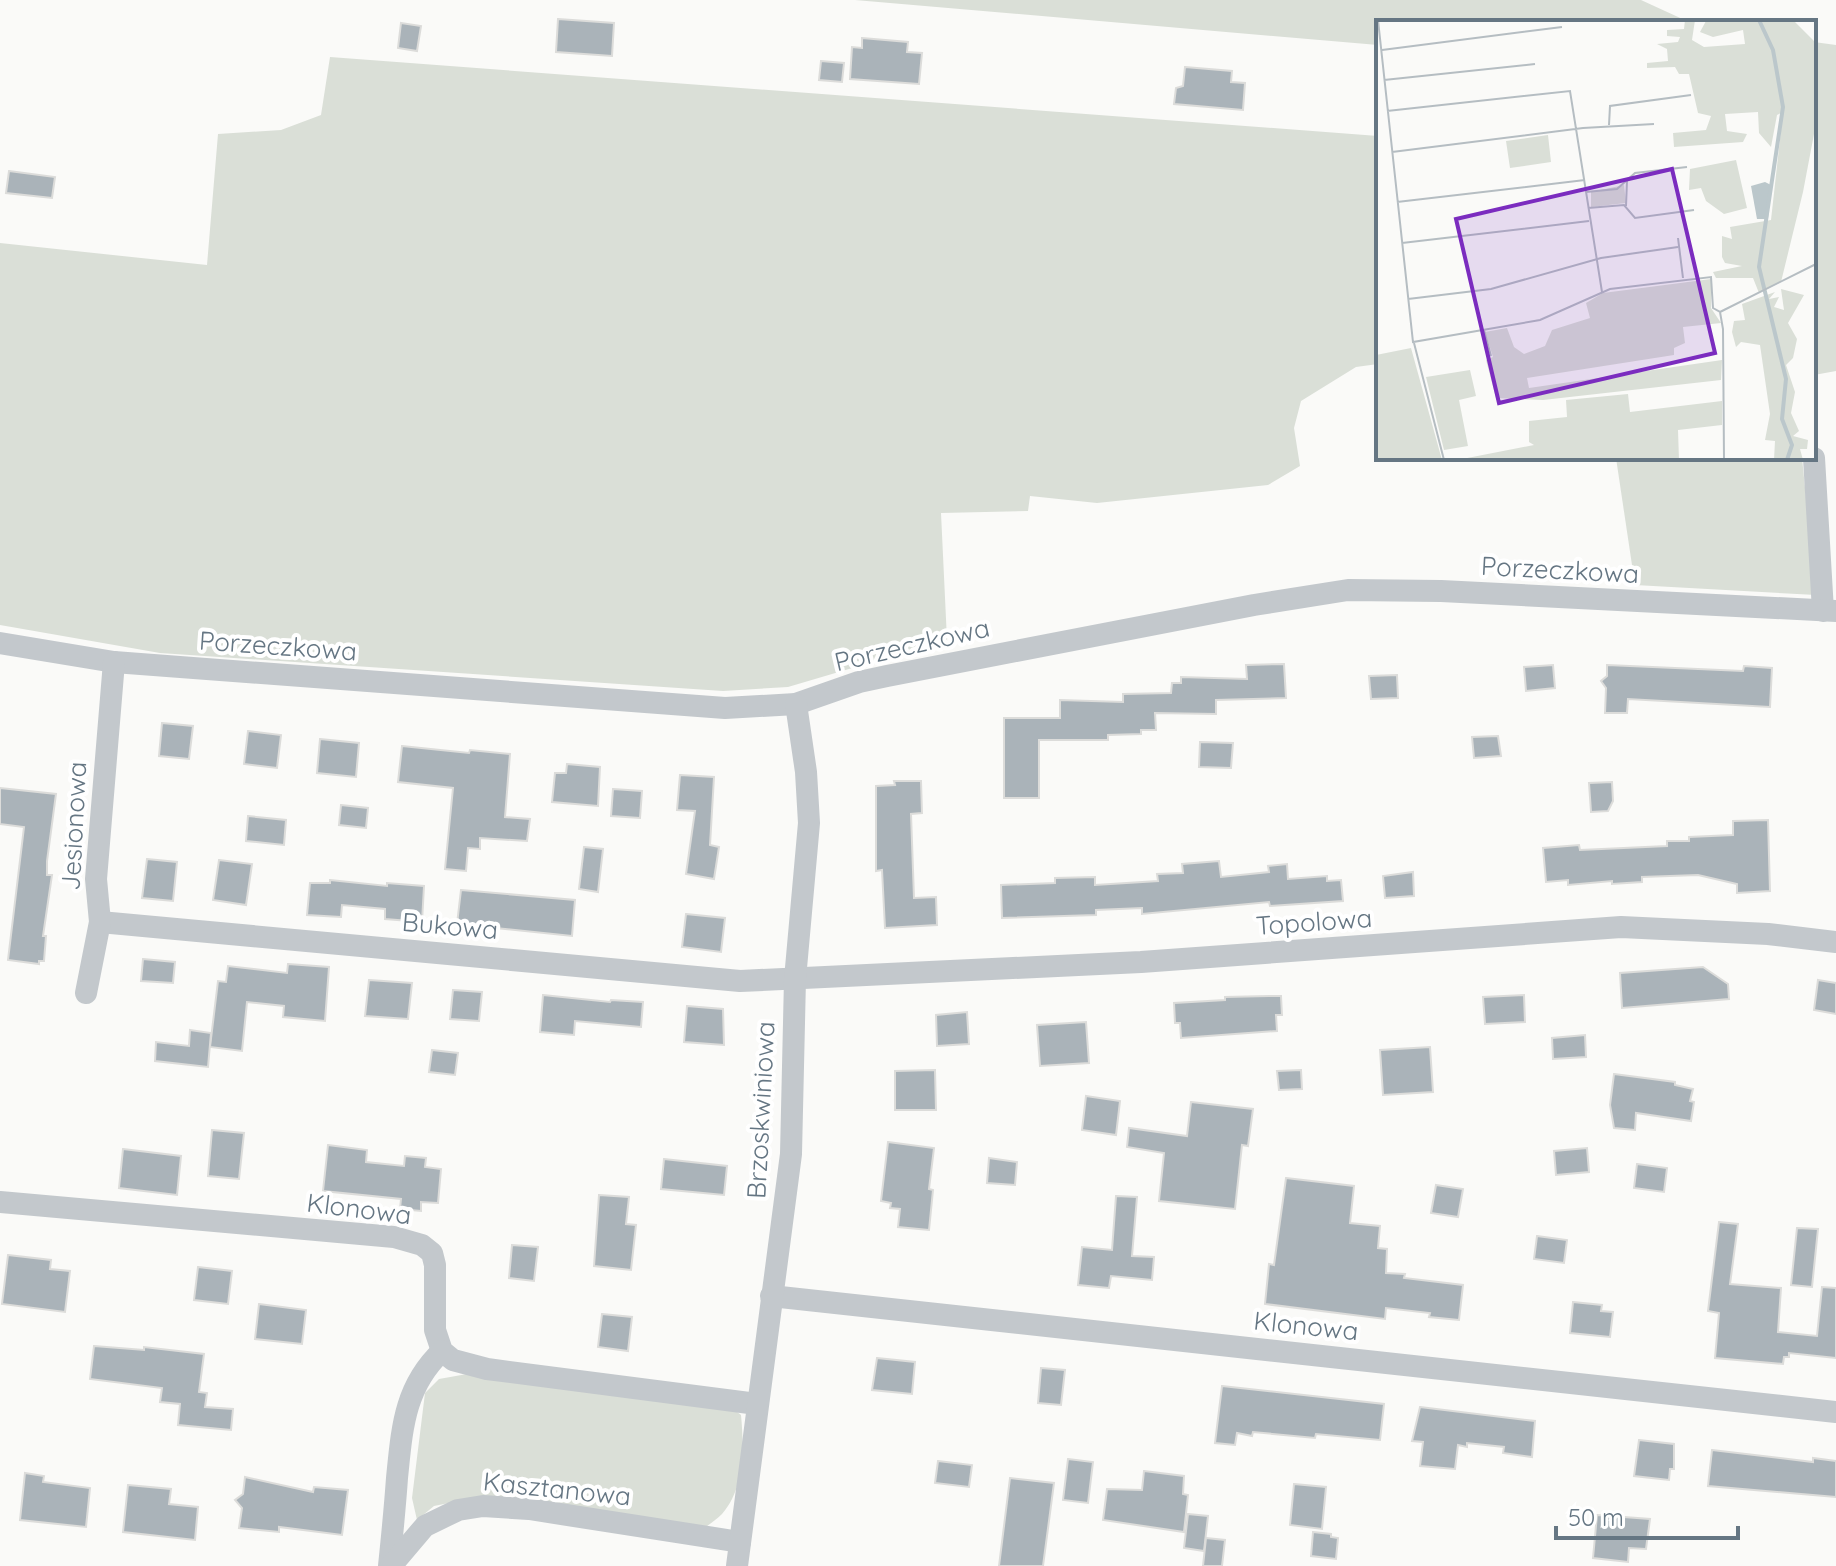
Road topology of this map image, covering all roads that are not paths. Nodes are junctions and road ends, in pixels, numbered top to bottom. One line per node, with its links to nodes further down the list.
1 (1814, 460): 2 (street)
2 (1830, 611): 5 (street, Porzeczkowa)
3 (0, 643): 4 (street, Porzeczkowa)
4 (114, 662): 5 (street, Porzeczkowa); 6 (street, Jesionowa)
5 (796, 704): 8 (street, Brzoskwiniowa)
6 (100, 922): 8 (street, Bukowa); 9 (street, Jesionowa)
7 (1836, 942): 8 (street, Topolowa)
8 (795, 979): 11 (street, Brzoskwiniowa)
9 (86, 993)
10 (0, 1202): 12 (street, Klonowa)
11 (771, 1296): 13 (street, Brzoskwiniowa); 14 (street, Klonowa)
12 (442, 1351): 13 (street); 16 (street)
13 (757, 1404): 15 (street, Brzoskwiniowa)
14 (1836, 1412)
15 (740, 1542): 16 (street, Kasztanowa); 17 (street, Brzoskwiniowa)
16 (390, 1566)
17 (737, 1566)

